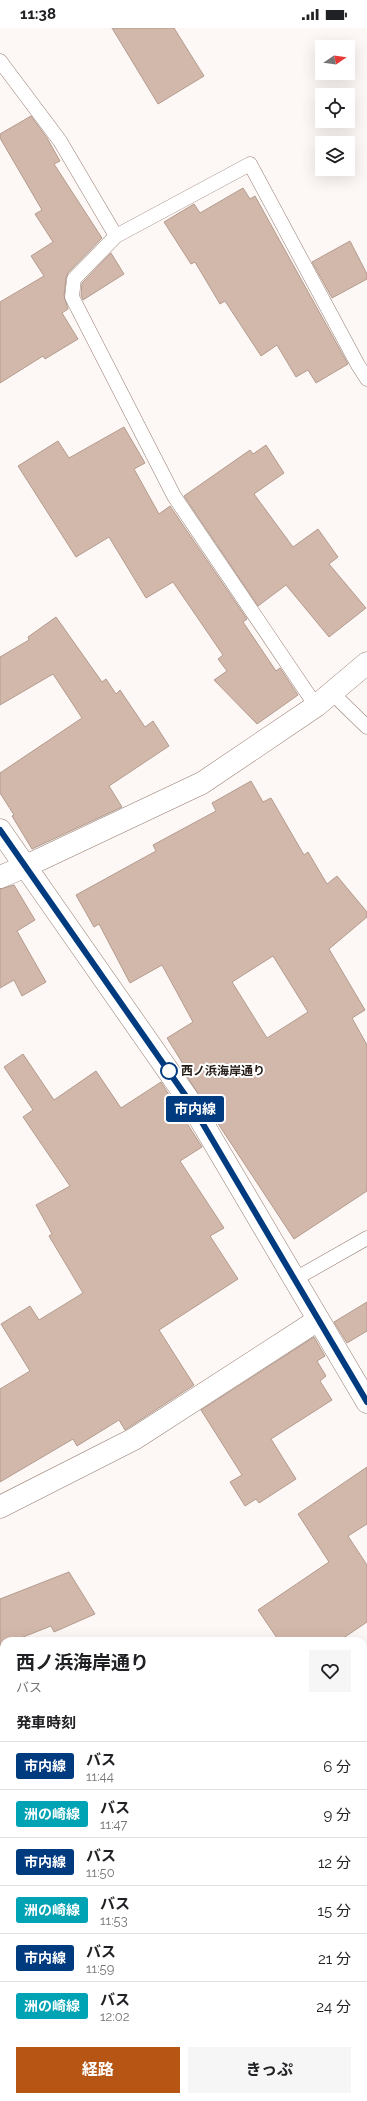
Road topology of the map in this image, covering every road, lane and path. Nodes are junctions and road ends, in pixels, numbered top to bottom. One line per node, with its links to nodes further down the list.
1 (0, 61): 2 (lane)
2 (116, 236): 3 (lane); 5 (lane)
3 (367, 379)
4 (367, 663): 5 (street)
5 (324, 700): 6 (lane); 8 (street)
6 (367, 727)
7 (0, 830): 8 (street)
8 (24, 867): 9 (street); 11 (street)
9 (0, 877)
10 (367, 1238): 11 (lane)
11 (295, 1279): 12 (street)
12 (318, 1320): 13 (street); 14 (street)
13 (367, 1402)
14 (0, 1507)

